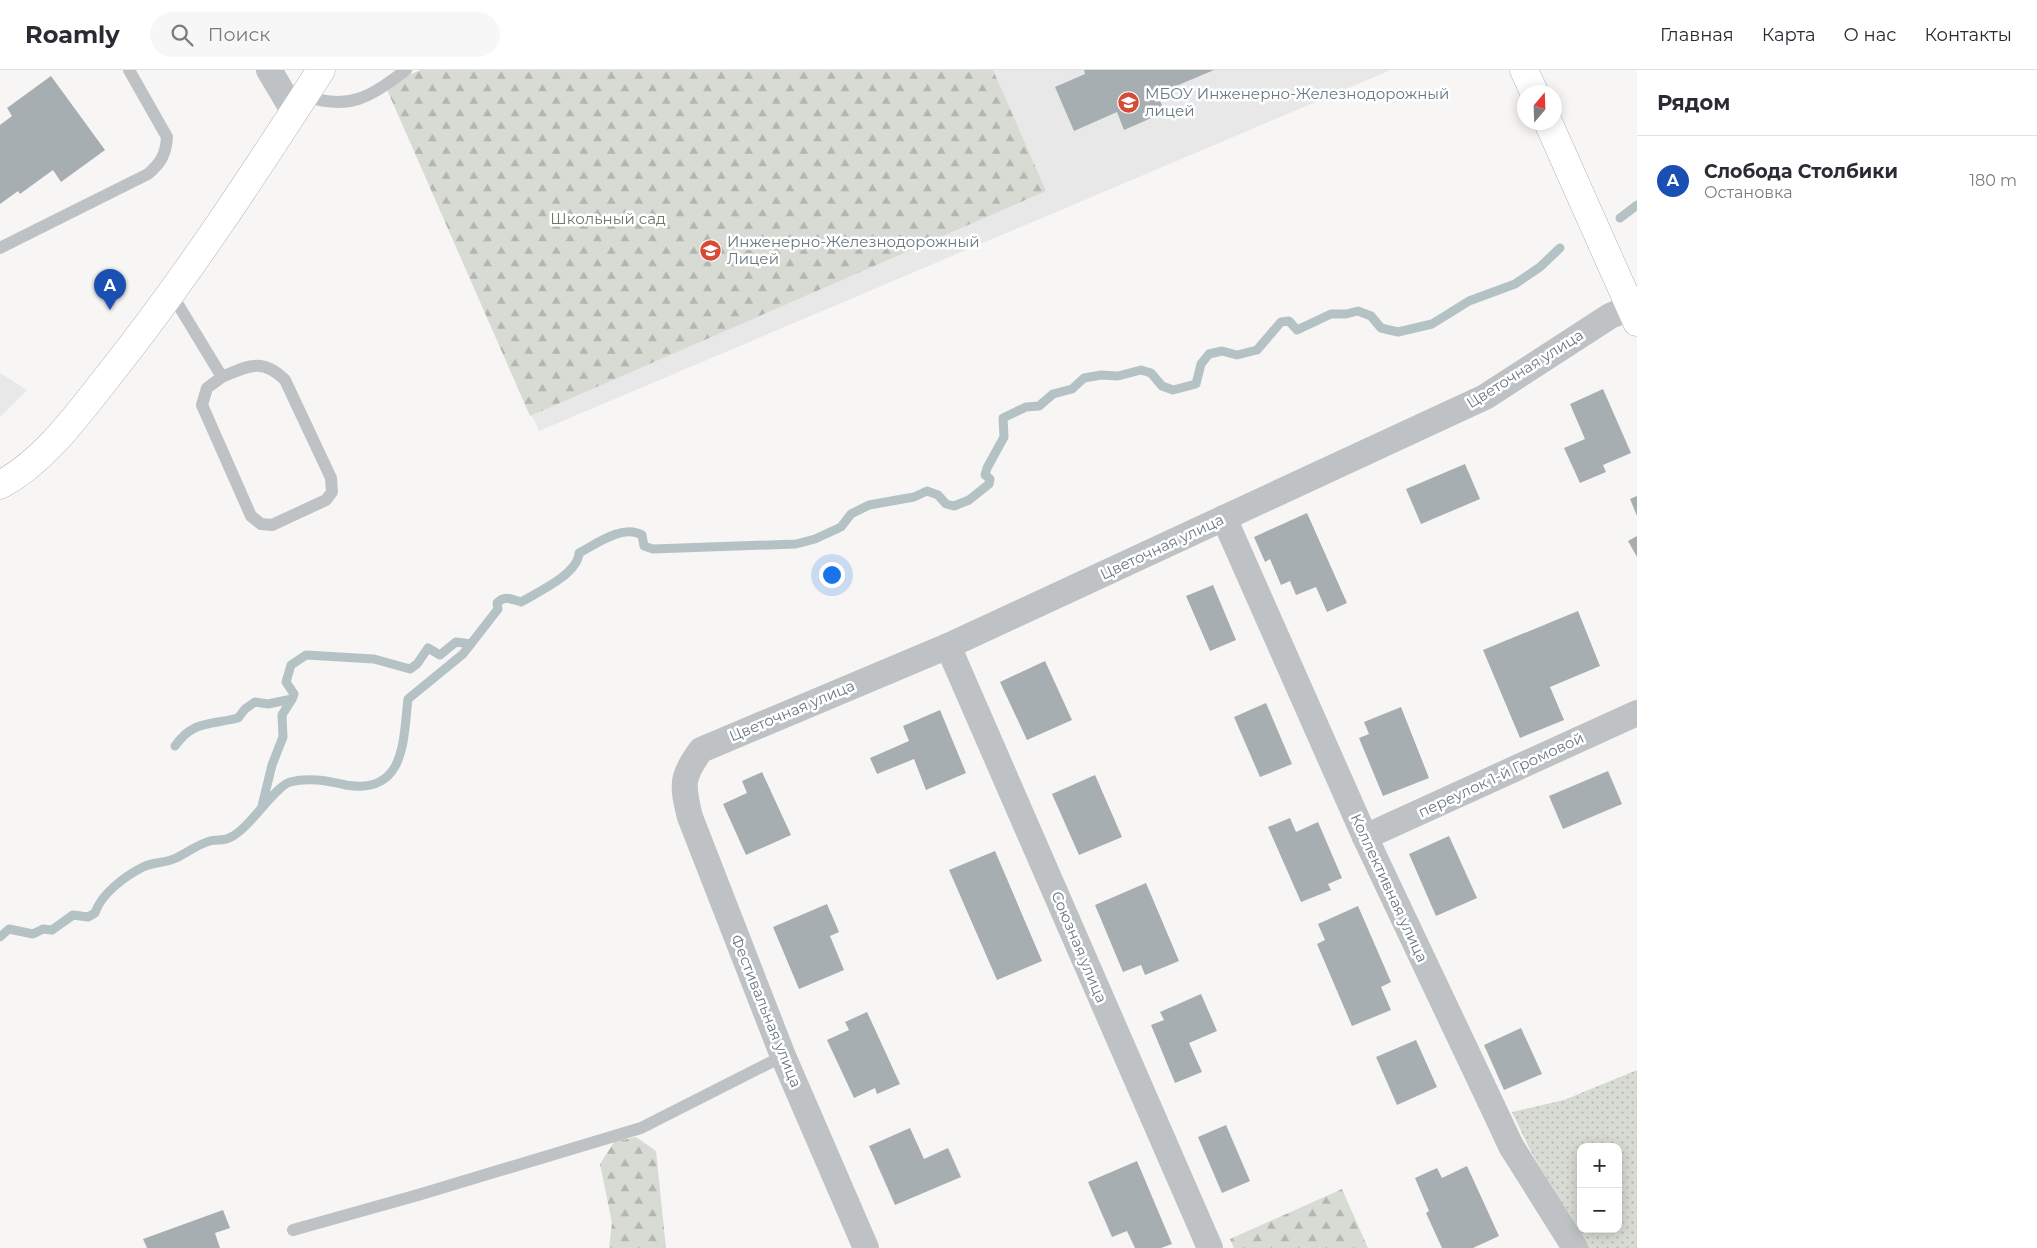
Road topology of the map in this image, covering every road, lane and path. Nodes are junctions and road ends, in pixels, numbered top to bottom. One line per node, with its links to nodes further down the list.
1 (129, 70): 9 (lane)
2 (269, 70): 7 (street)
3 (321, 70): 7 (main road)
4 (406, 70): 7 (lane)
5 (1524, 70): 6 (main road)
6 (1531, 85)
7 (299, 104): 10 (main road)
8 (1552, 130): 11 (main road)
9 (0, 248)
10 (172, 292): 12 (lane); 13 (main road)
11 (1634, 315): 14 (street, Цветочная улица)
12 (222, 377): 12 (lane)
13 (0, 485)
14 (1224, 518): 15 (street, Цветочная улица); 18 (street, Коллективная улица)
15 (948, 646): 17 (street, Цветочная улица); 22 (street, Союзная улица)
16 (1637, 713): 18 (street, переулок 1-й Громовой)
17 (687, 769): 19 (street, Фестивальная улица)
18 (1365, 838): 23 (street, Коллективная улица)
19 (783, 1056): 20 (lane); 21 (street, Фестивальная улица)
20 (292, 1230)
21 (866, 1248)
22 (1210, 1248)
23 (1575, 1248)

